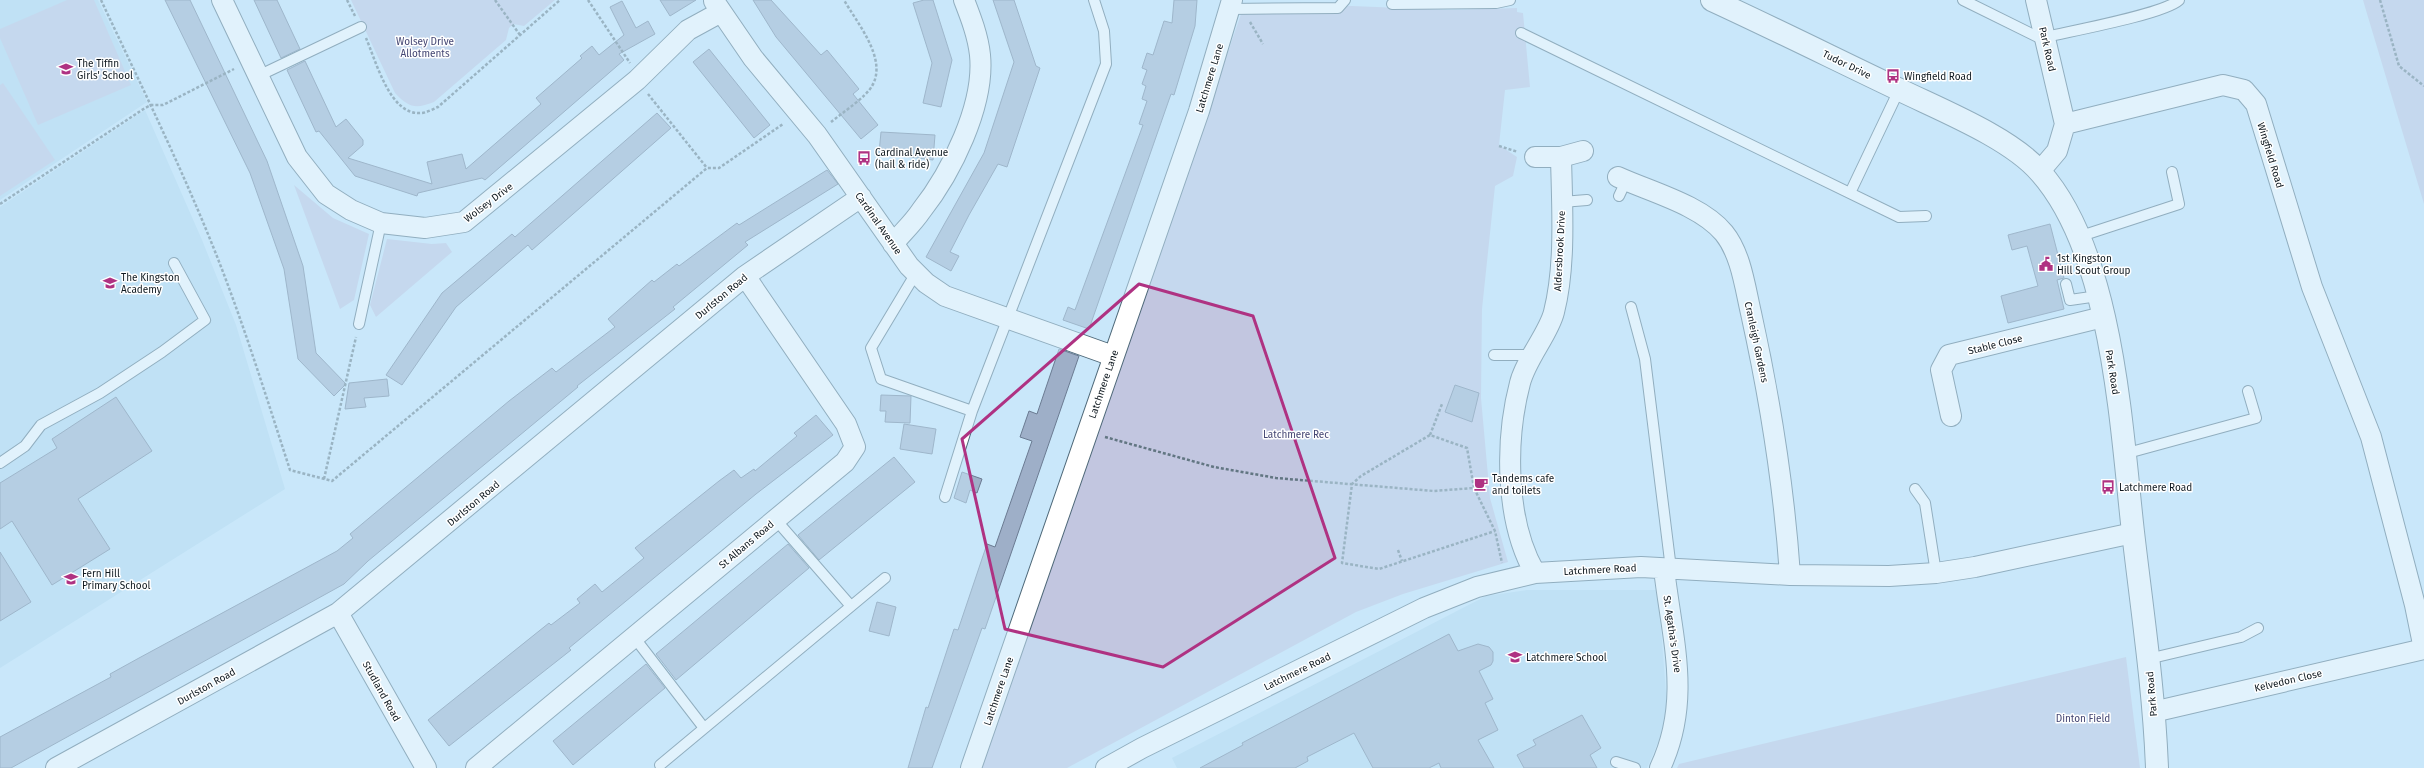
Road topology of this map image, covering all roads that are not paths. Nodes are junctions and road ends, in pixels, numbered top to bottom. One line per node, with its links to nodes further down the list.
1 (222, 0): 16 (street, Wolsey Drive)
2 (964, 0): 32 (street)
3 (1094, 0): 39 (lane)
4 (1345, 0): 12 (lane)
5 (1510, 0): 10 (lane)
6 (1712, 0): 17 (street, Tudor Drive)
7 (1964, 0): 15 (lane)
8 (2036, 0): 15 (street, Park Road)
9 (2179, 0): 15 (lane)
10 (1392, 4)
11 (717, 6): 26 (street, Cardinal Avenue); 30 (street, Wolsey Drive)
12 (1235, 6): 44 (street, Latchmere Lane)
13 (361, 27): 16 (lane)
14 (1521, 33): 25 (lane)
15 (2046, 40): 18 (street, Park Road)
16 (255, 69): 30 (street, Wolsey Drive)
17 (1899, 90): 22 (street, Tudor Drive); 25 (lane)
18 (2065, 124): 22 (street, Park Road); 46 (street, Wingfield Road)
19 (1583, 151): 21 (street)
20 (1535, 156): 21 (street)
21 (1561, 157): 28 (street, Aldersbrook Drive)
22 (2040, 171): 31 (street, Park Road)
23 (2172, 172): 31 (lane)
24 (1621, 185): 58 (street, Cranleigh Gardens)
25 (1850, 193): 29 (lane)
26 (861, 197): 32 (street, Cardinal Avenue); 35 (street, Durlston Road)
27 (1587, 200): 28 (lane)
28 (1562, 202): 43 (street, Aldersbrook Drive)
29 (1926, 216)
30 (381, 223): 41 (lane)
31 (2078, 238): 37 (street, Park Road)
32 (893, 244): 34 (street, Cardinal Avenue)
33 (174, 263): 50 (lane)
34 (916, 273): 39 (street, Cardinal Avenue); 47 (lane)
35 (745, 276): 53 (street, St Albans Road); 61 (street, Durlston Road)
36 (2066, 284): 37 (lane)
37 (2098, 296): 40 (street, Park Road)
38 (1631, 307): 55 (lane)
39 (1007, 316): 44 (street, Cardinal Avenue); 47 (lane)
40 (2103, 317): 48 (street, Stable Close); 49 (street, Park Road)
41 (360, 324)
42 (1494, 355): 43 (lane)
43 (1532, 355): 56 (street, Aldersbrook Drive)
44 (1113, 356): 73 (street, Latchmere Lane)
45 (2248, 391): 49 (lane)
46 (2356, 396): 64 (street, Kelvedon Close)
47 (972, 411): 52 (lane)
48 (1951, 416)
49 (2124, 454): 54 (street, Park Road)
50 (0, 463)
51 (1915, 490): 57 (lane)
52 (945, 497)
53 (776, 520): 60 (lane); 63 (street, St Albans Road)
54 (2133, 533): 57 (street, Latchmere Road); 65 (street, Park Road)
55 (1667, 569): 56 (street, Latchmere Road); 58 (street, Latchmere Road); 76 (street, St. Agatha's Drive)
56 (1535, 573): 74 (street, Latchmere Road)
57 (1936, 573): 58 (street, Latchmere Road)
58 (1790, 575)
59 (885, 578): 60 (lane)
60 (850, 605): 67 (lane)
61 (338, 613): 70 (street, Durlston Road); 71 (street, Studland Road)
62 (2258, 628): 65 (lane)
63 (634, 638): 67 (lane); 72 (street, St Albans Road)
64 (2424, 649): 66 (street, Kelvedon Close)
65 (2148, 659): 66 (street, Park Road)
66 (2153, 712): 77 (street, Park Road)
67 (704, 728): 69 (lane)
68 (1616, 762): 75 (lane)
69 (660, 765)
70 (56, 768)
71 (426, 768)
72 (476, 768)
73 (971, 768)
74 (1106, 768)
75 (1635, 768)
76 (1660, 768)
77 (2157, 768)

